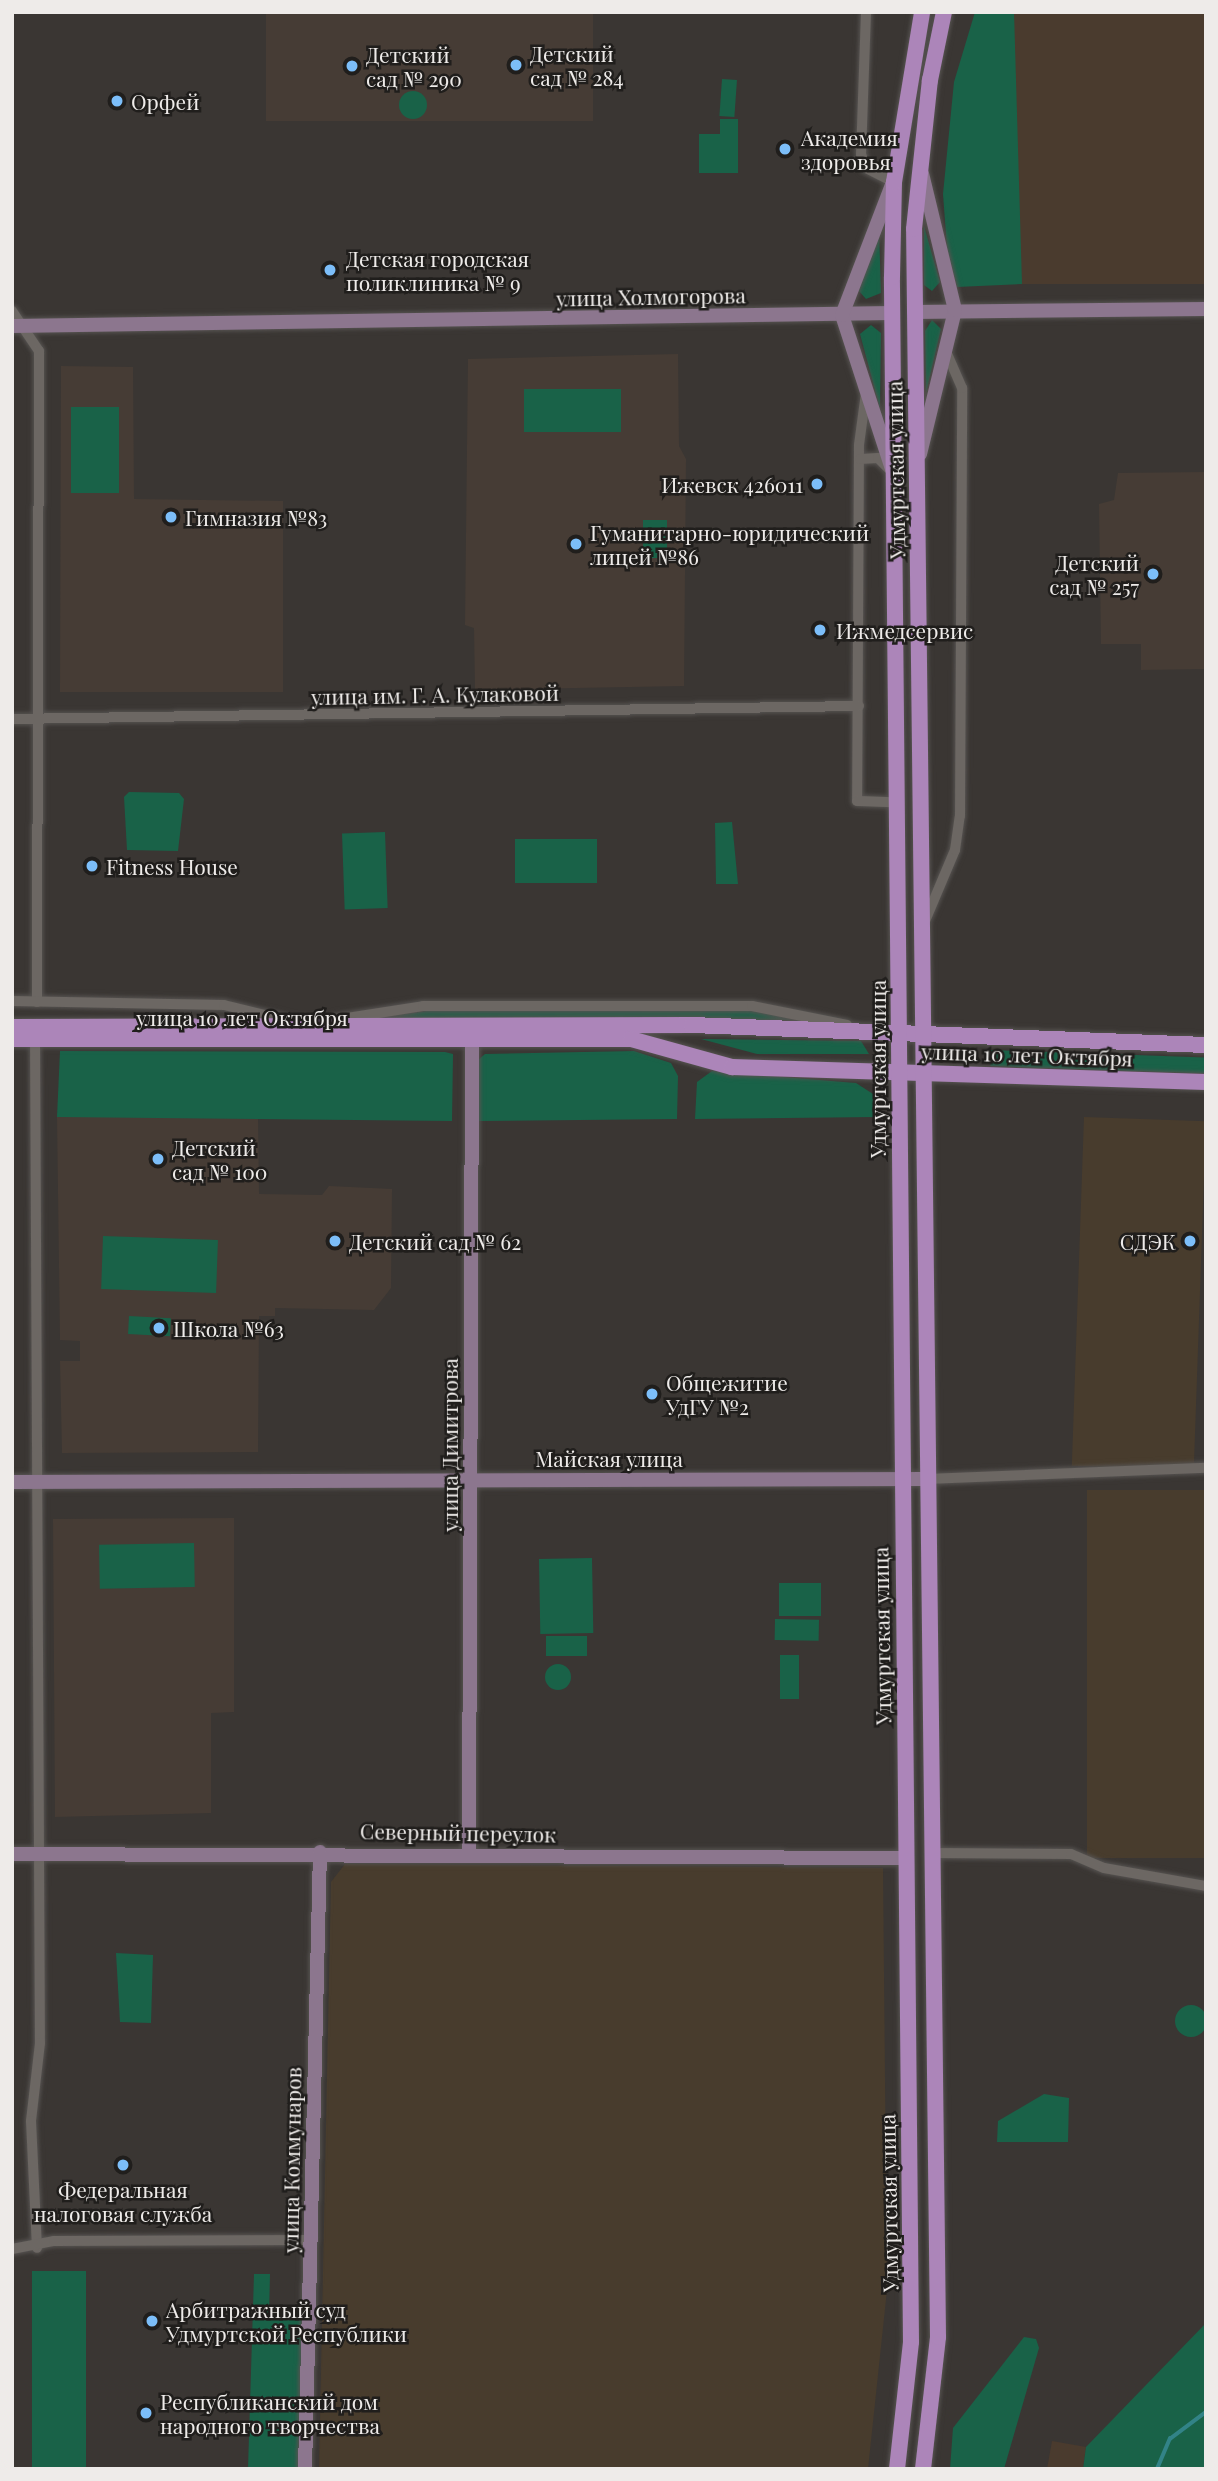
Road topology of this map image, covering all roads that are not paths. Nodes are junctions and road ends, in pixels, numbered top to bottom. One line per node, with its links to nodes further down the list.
1 (866, 12): 5 (street)
2 (922, 12): 5 (main road, Удмуртская улица)
3 (944, 12): 4 (main road, Удмуртская улица)
4 (919, 161): 7 (street); 9 (main road, Удмуртская улица)
5 (894, 182): 10 (main road, Удмуртская улица); 11 (street)
6 (1206, 309): 7 (street, улица Холмогорова)
7 (955, 310): 9 (street, улица Холмогорова); 14 (street)
8 (12, 311): 13 (street)
9 (914, 312): 10 (main road, улица Холмогорова); 18 (main road, Удмуртская улица)
10 (892, 313): 11 (street, улица Холмогорова); 19 (main road, Удмуртская улица)
11 (842, 314): 12 (street, улица Холмогорова); 16 (street)
12 (44, 325): 13 (street, улица Холмогорова); 15 (street)
13 (19, 326): 15 (street)
14 (945, 349): 18 (street); 24 (street, Удмуртская улица)
15 (39, 351): 22 (street)
16 (866, 393): 17 (street, Удмуртская улица); 19 (street)
17 (860, 459): 19 (street); 20 (street, Удмуртская улица)
18 (916, 472): 24 (main road, Удмуртская улица)
19 (893, 474): 23 (main road, Удмуртская улица)
20 (859, 706): 22 (street, улица им. Г. А. Кулаковой); 23 (street, Удмуртская улица)
21 (12, 719): 22 (street, улица им. Г. А. Кулаковой)
22 (39, 719): 26 (street)
23 (895, 802): 30 (main road, Удмуртская улица)
24 (921, 930): 31 (main road, Удмуртская улица)
25 (12, 1001): 26 (street, улица 10 лет Октября)
26 (37, 1002): 27 (street, улица 10 лет Октября)
27 (308, 1025): 29 (street, улица 10 лет Октября); 32 (main road, улица 10 лет Октября); 33 (main road, улица 10 лет Октября)
28 (12, 1027): 32 (main road, улица 10 лет Октября)
29 (869, 1030): 30 (main road, улица 10 лет Октября); 33 (main road, улица 10 лет Октября)
30 (898, 1030): 31 (main road, улица 10 лет Октября); 36 (main road, Удмуртская улица)
31 (922, 1030): 35 (main road, улица 10 лет Октября); 37 (main road, Удмуртская улица)
32 (35, 1032): 33 (main road, улица 10 лет Октября); 34 (main road, улица 10 лет Октября); 44 (street)
33 (472, 1032): 36 (main road, улица 10 лет Октября); 42 (street, улица Димитрова)
34 (12, 1039)
35 (1206, 1045)
36 (897, 1071): 37 (main road, улица 10 лет Октября); 40 (main road, Удмуртская улица)
37 (922, 1072): 38 (main road, улица 10 лет Октября); 41 (main road, Удмуртская улица)
38 (1206, 1082)
39 (1206, 1468): 41 (street, Майская улица)
40 (900, 1479): 41 (street, Майская улица); 42 (street, Майская улица); 46 (main road, Удмуртская улица)
41 (927, 1479): 45 (main road, Удмуртская улица)
42 (470, 1480): 44 (street, Майская улица); 49 (street, улица Димитрова)
43 (12, 1482): 44 (street, Майская улица)
44 (39, 1482): 48 (street)
45 (928, 1539): 46 (main road); 50 (main road, Удмуртская улица)
46 (901, 1541): 52 (main road, Удмуртская улица)
47 (320, 1852): 48 (street, Северный переулок); 49 (street, Северный переулок); 54 (street, улица Коммунаров)
48 (40, 1853): 51 (street, Северный переулок); 55 (street)
49 (469, 1853): 52 (street, Северный переулок)
50 (934, 1853): 53 (street); 59 (main road, Удмуртская улица)
51 (12, 1854)
52 (904, 1857): 58 (main road, Удмуртская улица)
53 (1206, 1886)
54 (310, 2240): 55 (street); 57 (street, улица Коммунаров)
55 (37, 2248): 56 (street)
56 (12, 2249)
57 (305, 2469)
58 (897, 2469)
59 (923, 2469)

